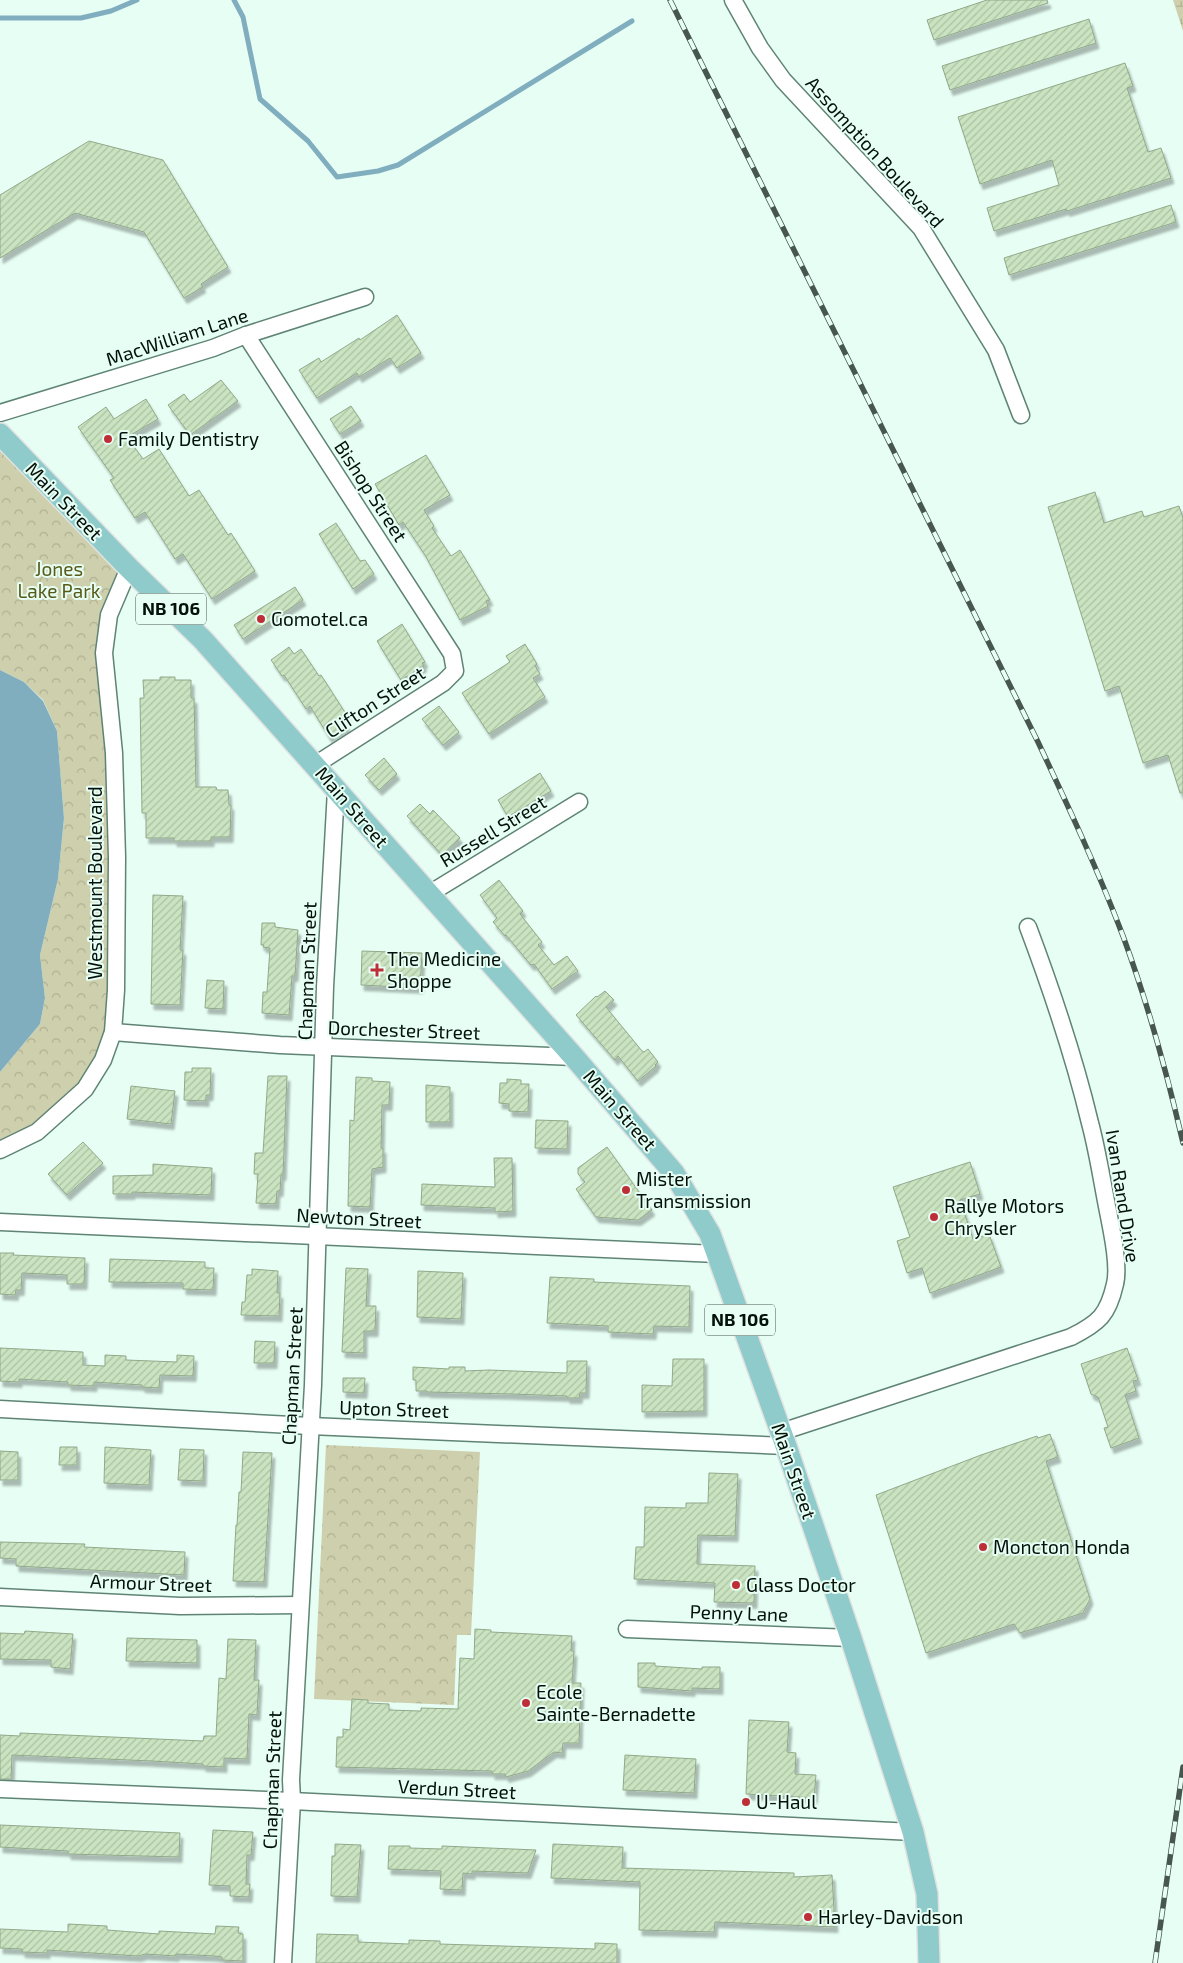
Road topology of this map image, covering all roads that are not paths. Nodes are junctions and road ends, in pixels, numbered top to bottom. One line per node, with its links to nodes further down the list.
1 (733, 0): 5 (street, Assomption Boulevard)
2 (365, 297): 3 (street, MacWilliam Lane)
3 (246, 335): 4 (street, MacWilliam Lane); 8 (street, Bishop Street)
4 (0, 413)
5 (1022, 415)
6 (0, 434): 7 (main road, Main Street / NB 106)
7 (129, 568): 9 (main road, Main Street / NB 106); 14 (street, Westmount Boulevard)
8 (455, 671): 9 (street, Clifton Street)
9 (315, 765): 10 (main road, Main Street / NB 106)
10 (336, 790): 12 (main road, Main Street / NB 106); 15 (street, Chapman Street)
11 (579, 802): 12 (street, Russell Street)
12 (429, 894): 16 (main road, Main Street / NB 106)
13 (1028, 927): 23 (street, Ivan Rand Drive)
14 (113, 1032): 15 (street, Dorchester Street); 17 (street, Westmount Boulevard)
15 (324, 1047): 16 (street, Dorchester Street); 19 (street, Chapman Street)
16 (574, 1056): 20 (main road, Main Street / NB 106)
17 (0, 1150)
18 (0, 1222): 19 (street, Newton Street)
19 (318, 1236): 20 (street, Newton Street); 22 (street, Chapman Street)
20 (717, 1254): 23 (main road, Main Street / NB 106)
21 (0, 1409): 22 (street, Upton Street)
22 (310, 1426): 23 (street, Upton Street); 25 (street, Chapman Street)
23 (783, 1439): 27 (main road, Main Street / NB 106)
24 (0, 1597): 25 (street, Armour Street)
25 (300, 1605): 29 (street, Chapman Street)
26 (627, 1629): 27 (street, Penny Lane)
27 (850, 1638): 30 (main road, Main Street / NB 106)
28 (0, 1789): 29 (street, Verdun Street)
29 (292, 1801): 30 (street, Verdun Street); 31 (street, Chapman Street)
30 (913, 1832): 32 (main road, Main Street / NB 106)
31 (283, 1963)
32 (929, 1963)

